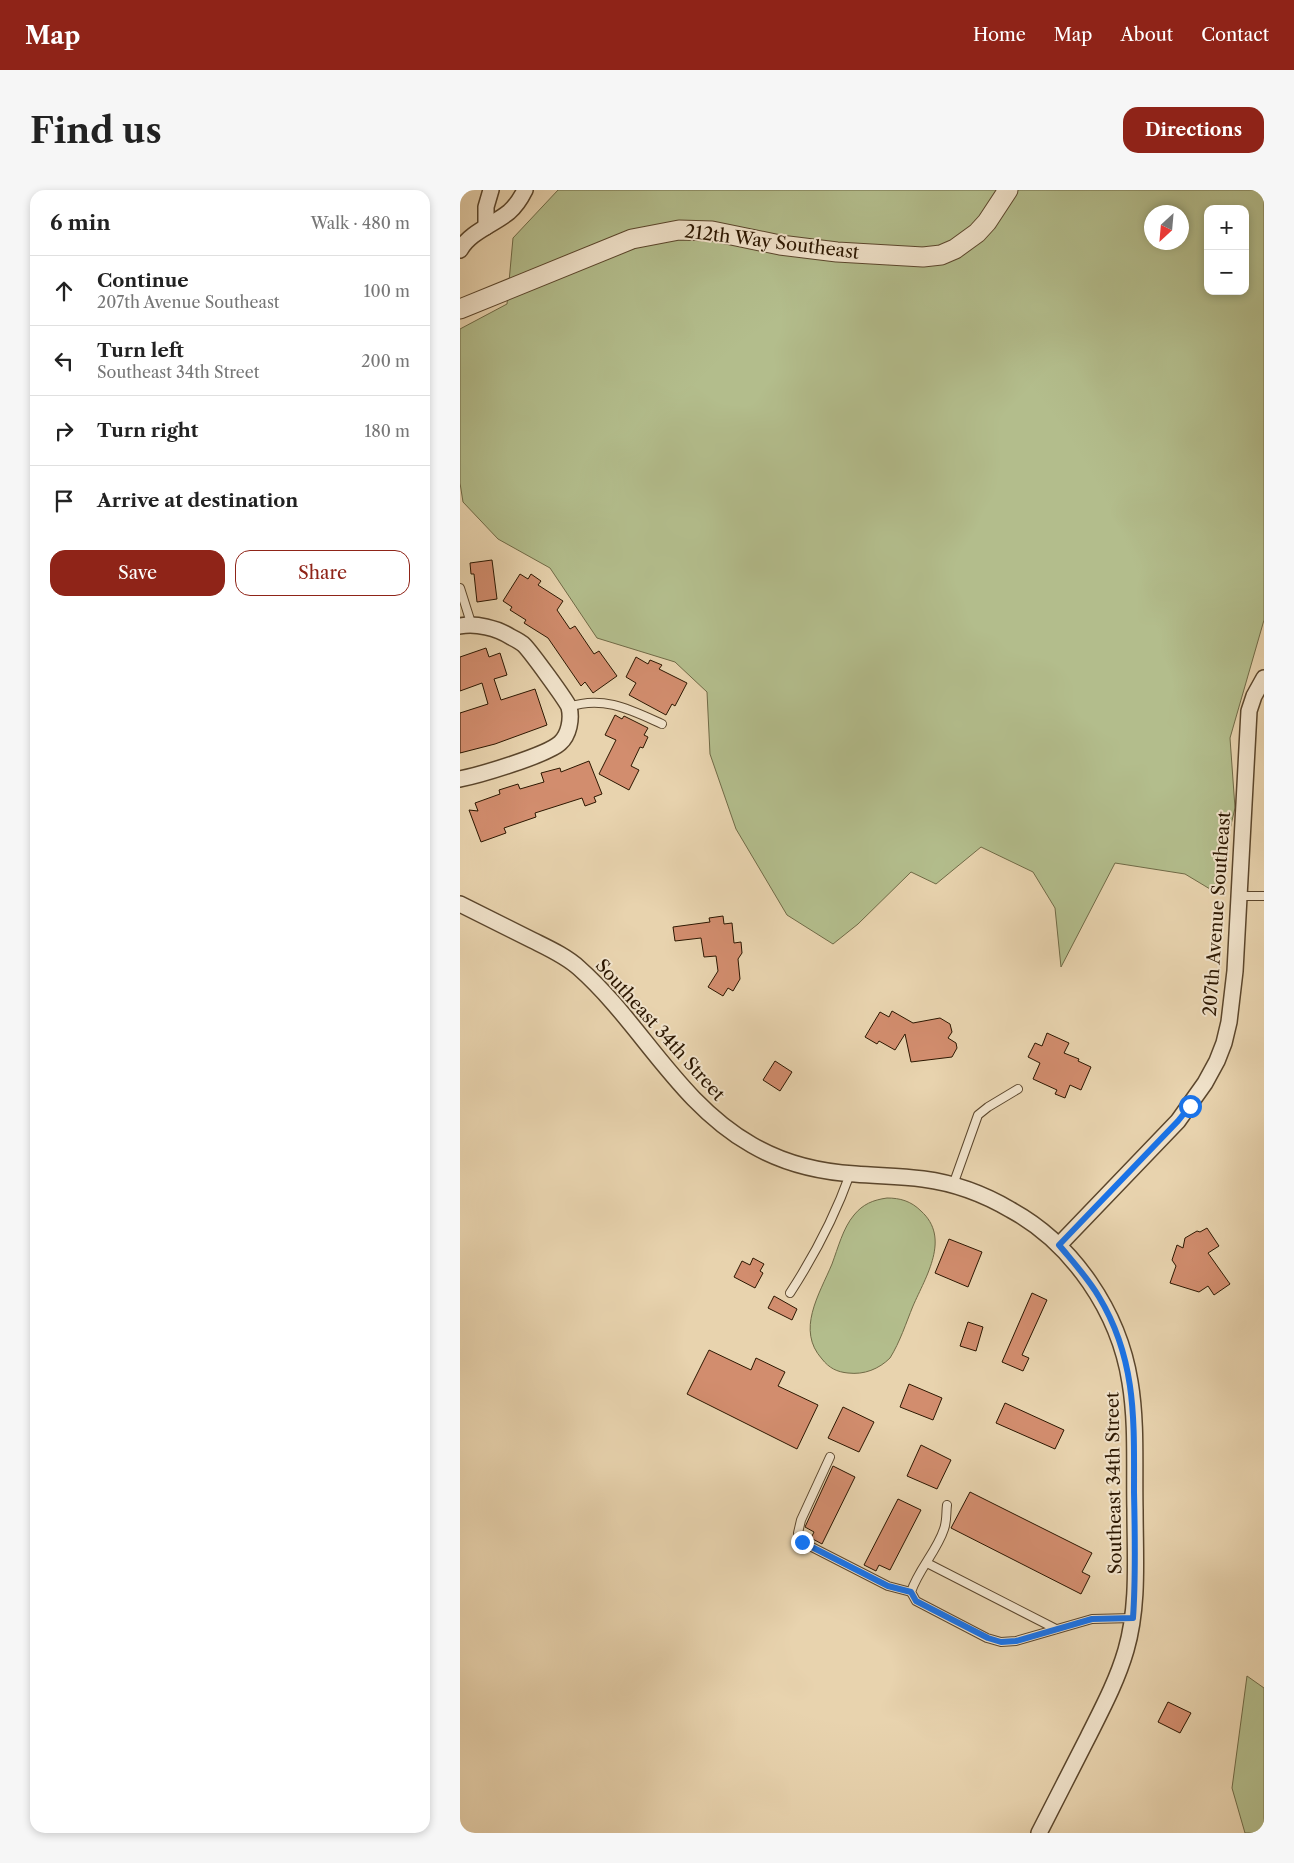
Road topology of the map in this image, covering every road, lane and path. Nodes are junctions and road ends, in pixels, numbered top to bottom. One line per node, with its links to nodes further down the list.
1 (491, 190): 4 (street)
2 (525, 190): 4 (street)
3 (1008, 190): 6 (street, 212th Way Southeast)
4 (486, 227): 5 (street)
5 (460, 250)
6 (461, 307)
7 (460, 588): 8 (lane)
8 (466, 626): 10 (street)
9 (1264, 678): 13 (street, 207th Avenue Southeast)
10 (568, 707): 11 (lane); 12 (street)
11 (662, 724)
12 (460, 779)
13 (1238, 896): 14 (lane); 19 (street, 207th Avenue Southeast)
14 (1264, 896)
15 (460, 904): 17 (street, Southeast 34th Street)
16 (1018, 1089): 18 (lane)
17 (850, 1174): 18 (street, Southeast 34th Street); 20 (lane)
18 (953, 1185): 19 (street, Southeast 34th Street)
19 (1059, 1245): 25 (street, Southeast 34th Street)
20 (790, 1293)
21 (830, 1457): 24 (lane)
22 (947, 1505): 23 (lane)
23 (927, 1563): 24 (lane); 26 (lane)
24 (911, 1592): 26 (lane)
25 (1133, 1618): 26 (lane); 27 (street, Southeast 34th Street)
26 (1056, 1629)
27 (1039, 1833)

